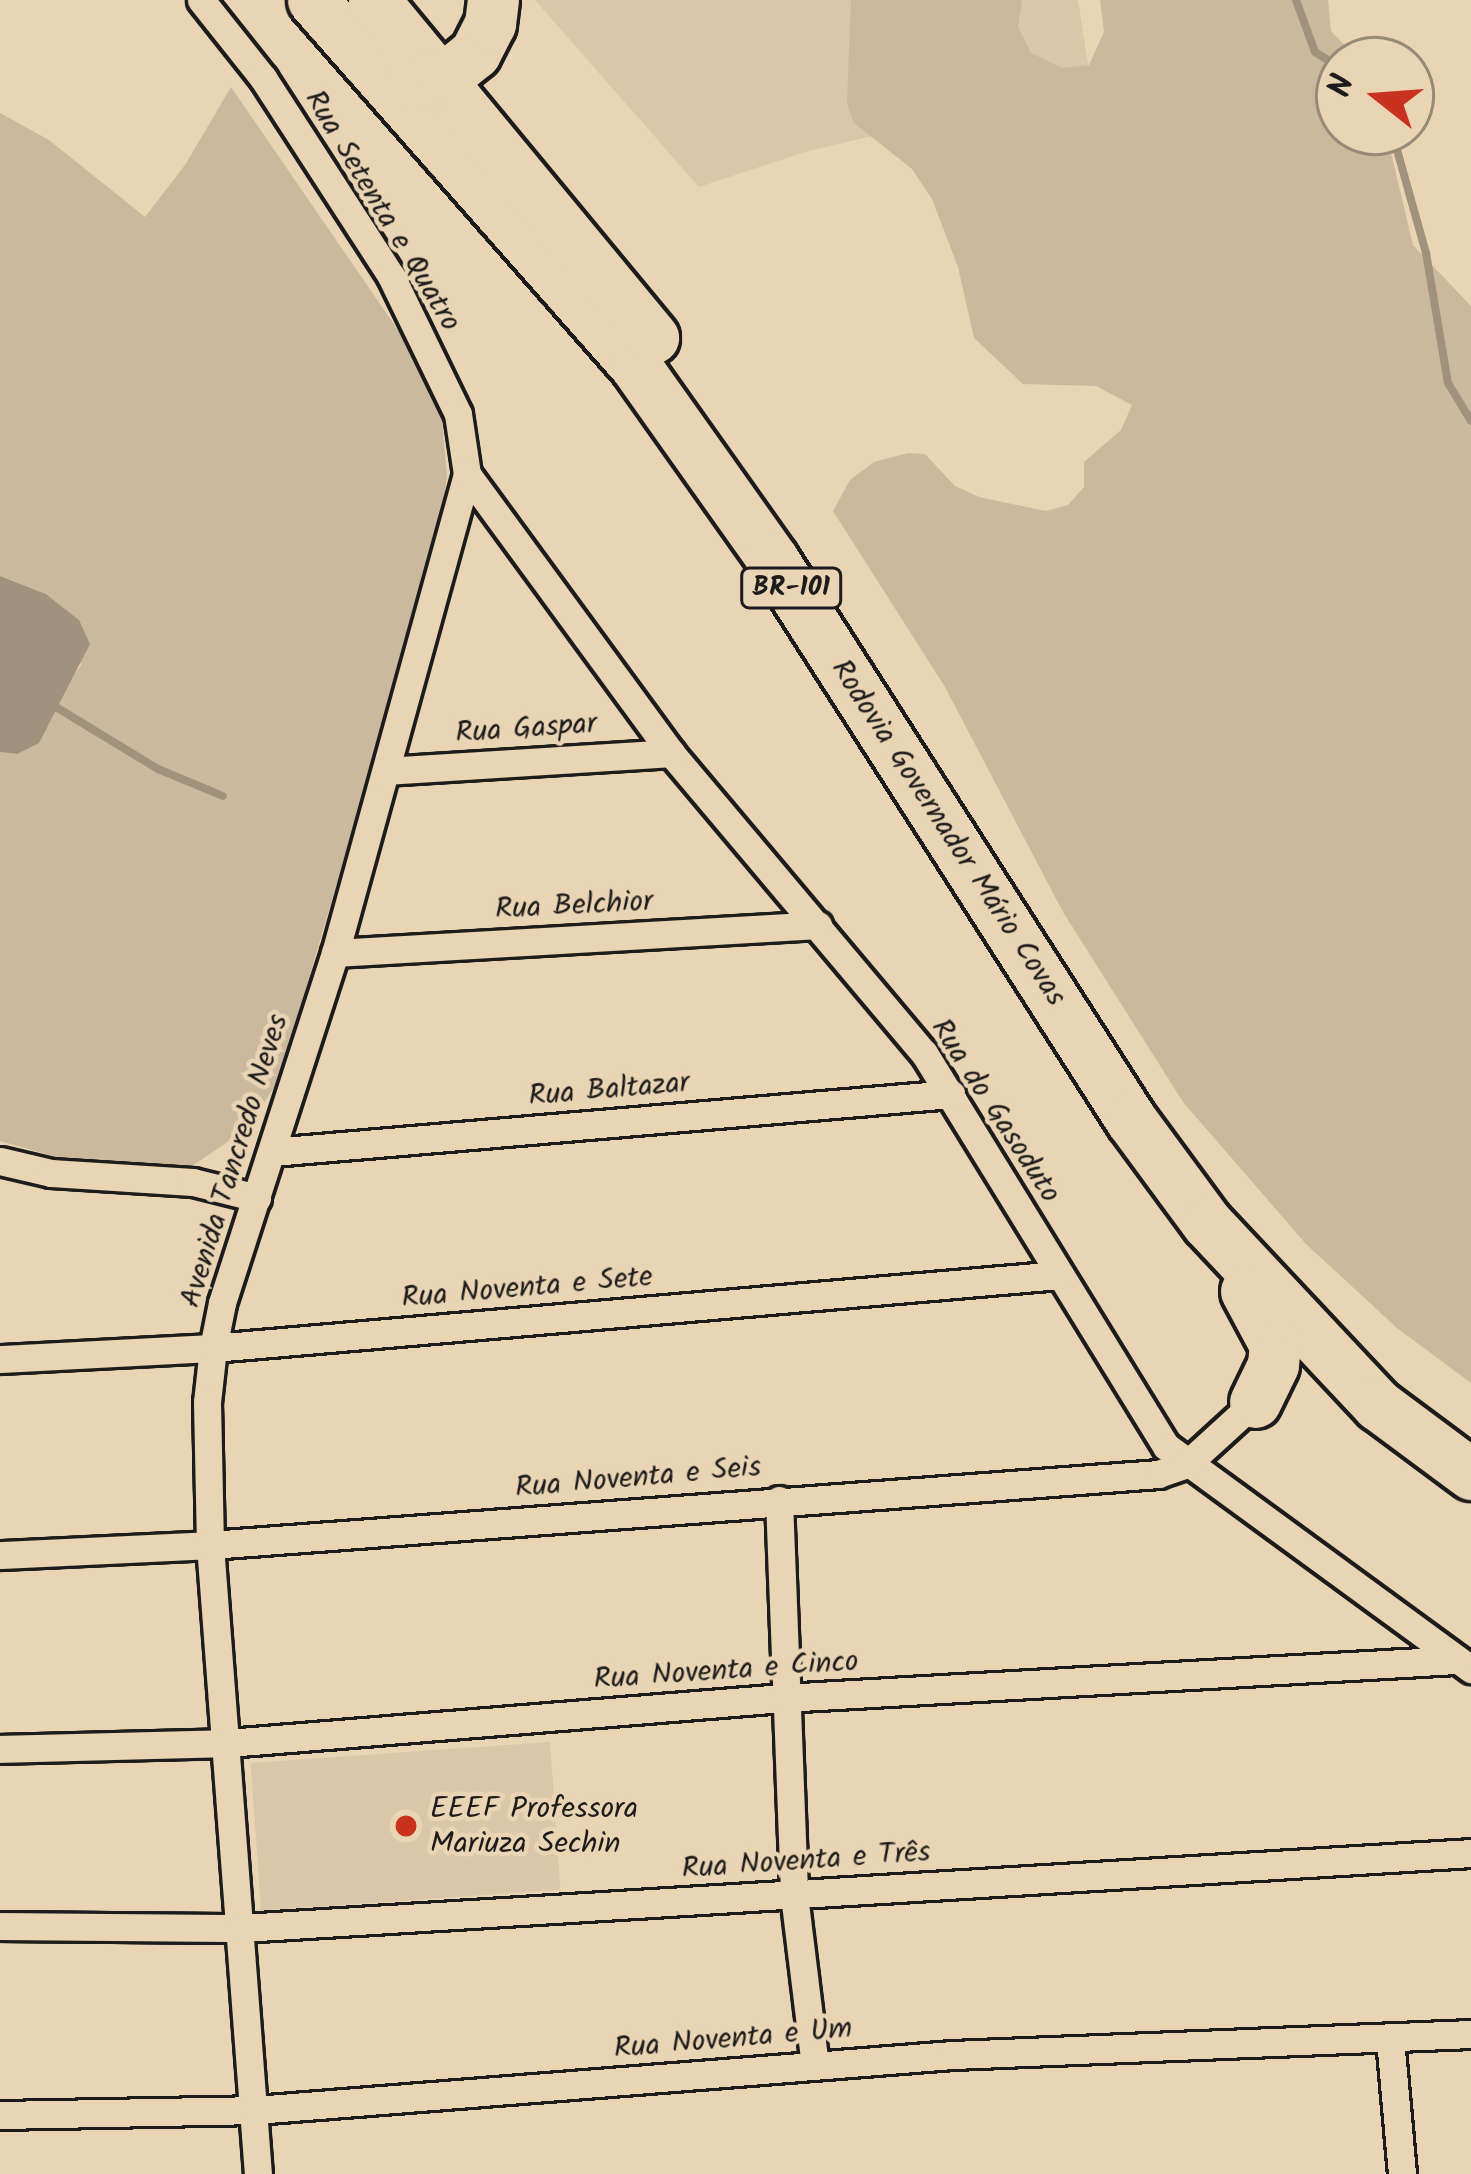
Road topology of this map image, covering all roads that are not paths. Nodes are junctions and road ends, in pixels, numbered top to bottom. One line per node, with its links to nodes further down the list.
1 (201, 0): 7 (street, Rua Setenta e Quatro)
2 (313, 0): 5 (highway, Rodovia Governador Mário Covas / BR-101)
3 (374, 0): 6 (highway, Rodovia Governador Mário Covas / BR-101)
4 (493, 0): 6 (highway)
5 (375, 73): 6 (highway); 16 (highway, Rodovia Governador Mário Covas / BR-101)
6 (444, 78): 22 (highway, Rodovia Governador Mário Covas / BR-101)
7 (466, 474): 8 (street, Rua do Gasoduto); 9 (street, Avenida Tancredo Neves)
8 (671, 753): 9 (street, Rua Gaspar); 10 (street, Rua do Gasoduto)
9 (386, 771): 11 (street, Avenida Tancredo Neves)
10 (818, 925): 11 (street, Rua Belchior); 12 (street, Rua do Gasoduto)
11 (335, 952): 13 (street, Avenida Tancredo Neves)
12 (952, 1094): 13 (street, Rua Baltazar); 17 (street, Rua do Gasoduto)
13 (272, 1152): 15 (street, Avenida Tancredo Neves)
14 (0, 1160): 15 (street)
15 (257, 1198): 18 (street, Avenida Tancredo Neves)
16 (1207, 1223): 20 (highway); 21 (highway, Rodovia Governador Mário Covas / BR-101)
17 (1059, 1275): 18 (street, Rua Noventa e Sete); 23 (street, Rua do Gasoduto)
18 (214, 1348): 19 (street, Rua Noventa e Sete); 26 (street, Avenida Tancredo Neves)
19 (0, 1359)
20 (1255, 1402): 21 (highway); 23 (street)
21 (1414, 1434): 24 (highway, Rodovia Governador Mário Covas / BR-101)
22 (1471, 1439)
23 (1187, 1464): 25 (street, Rua Noventa e Seis); 28 (street, Rua do Gasoduto)
24 (1471, 1474)
25 (779, 1500): 26 (street, Rua Noventa e Seis); 29 (street)
26 (210, 1545): 27 (street, Rua Noventa e Seis); 30 (street, Avenida Tancredo Neves)
27 (0, 1555)
28 (1464, 1665): 29 (street, Rua Noventa e Cinco)
29 (783, 1698): 30 (street, Rua Noventa e Cinco); 33 (street)
30 (228, 1744): 31 (street, Rua Noventa e Cinco); 35 (street, Avenida Tancredo Neves)
31 (0, 1749)
32 (1471, 1853): 33 (street, Rua Noventa e Três)
33 (794, 1895): 35 (street, Rua Noventa e Três); 38 (street)
34 (0, 1926): 35 (street, Rua Noventa e Três)
35 (242, 1928): 39 (street, Avenida Tancredo Neves)
36 (1471, 2034): 37 (street, Rua Noventa e Um)
37 (1390, 2039): 38 (street, Rua Noventa e Um); 42 (street)
38 (815, 2066): 39 (street, Rua Noventa e Um)
39 (255, 2110): 40 (street, Rua Noventa e Um); 41 (street, Avenida Tancredo Neves)
40 (0, 2115)
41 (259, 2174)
42 (1402, 2174)

